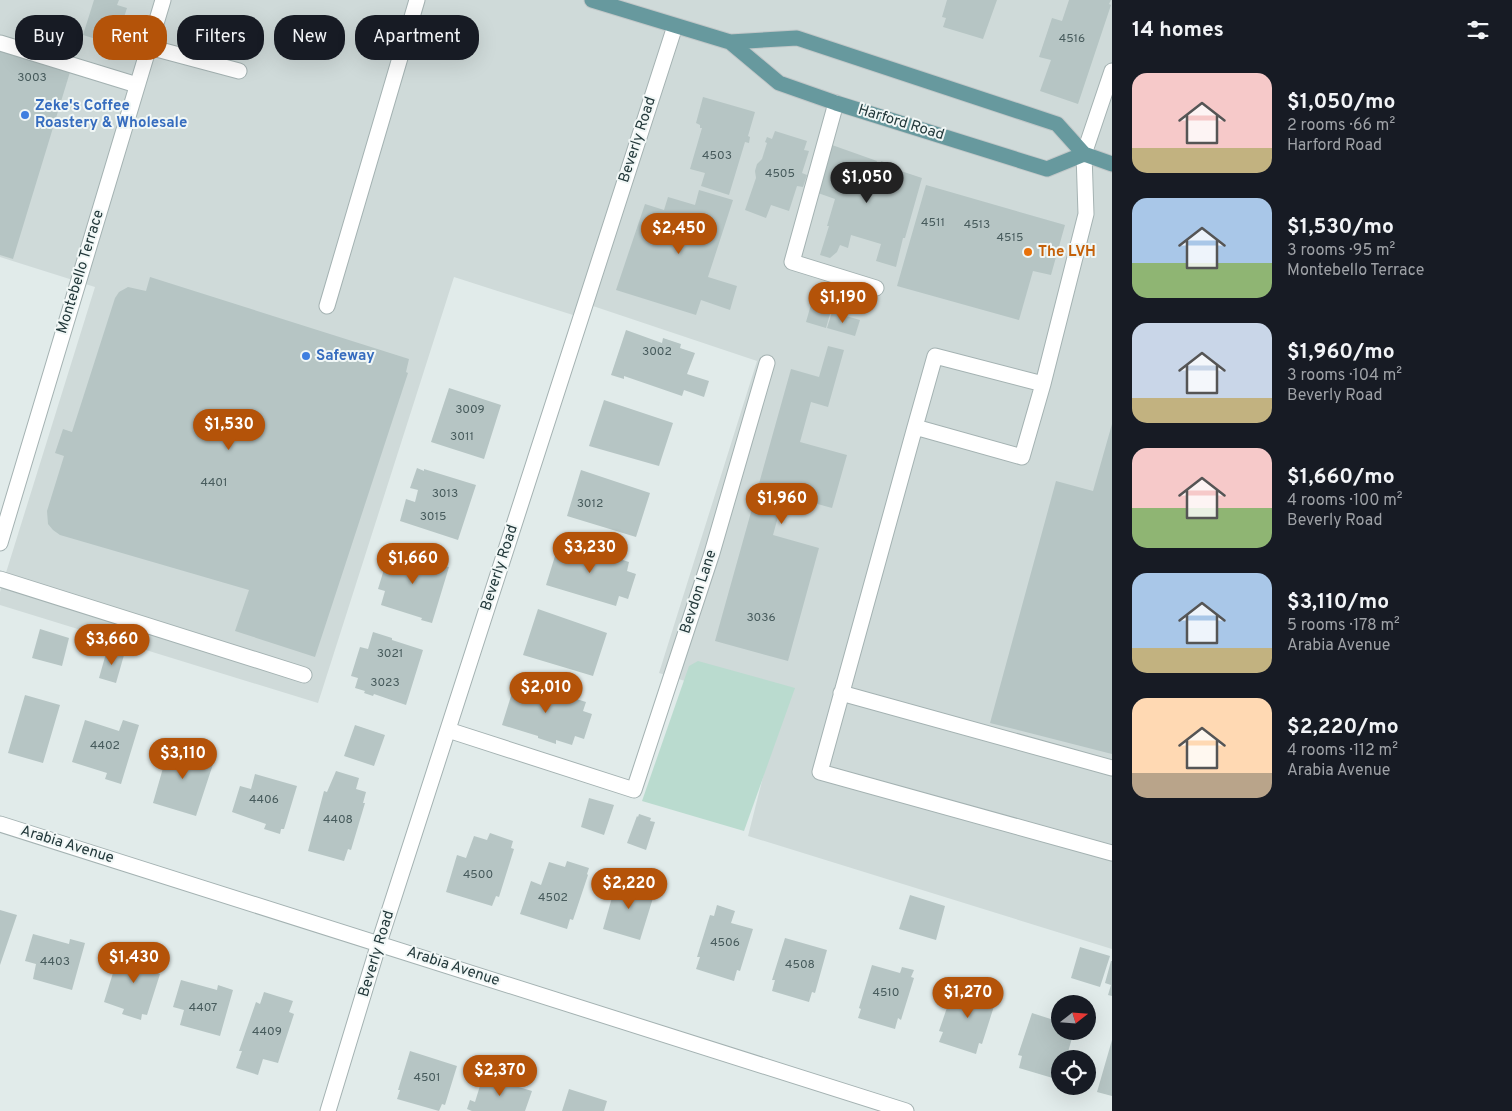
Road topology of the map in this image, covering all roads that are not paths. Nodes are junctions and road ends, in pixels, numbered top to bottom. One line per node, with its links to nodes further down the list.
1 (163, 0): 4 (street, Montebello Terrace)
2 (417, 0): 17 (street)
3 (592, 0): 5 (main road, Harford Road)
4 (159, 15)
5 (675, 26): 6 (main road, Harford Road); 25 (street, Beverly Road)
6 (730, 42): 13 (main road, Harford Road); 14 (main road, Harford Road)
7 (0, 43): 12 (street)
8 (167, 52): 10 (street)
9 (145, 60): 12 (street, Montebello Terrace)
10 (238, 71)
11 (1112, 71): 14 (street)
12 (137, 85): 21 (street, Montebello Terrace)
13 (836, 103): 14 (main road, Harford Road); 16 (street)
14 (1084, 154): 15 (main road, Harford Road); 19 (street)
15 (1112, 164)
16 (876, 288)
17 (327, 306)
18 (767, 363): 25 (street, Bevdon Lane)
19 (1044, 384): 20 (street); 20 (street)
20 (915, 428): 24 (street)
21 (0, 543)
22 (0, 579): 23 (street)
23 (304, 675)
24 (841, 693): 26 (street); 28 (street)
25 (448, 730): 29 (street, Beverly Road)
26 (1112, 768)
27 (0, 824): 29 (street, Arabia Avenue)
28 (1112, 853)
29 (379, 943): 30 (street, Beverly Road); 31 (street, Arabia Avenue)
30 (328, 1111)
31 (906, 1111)

